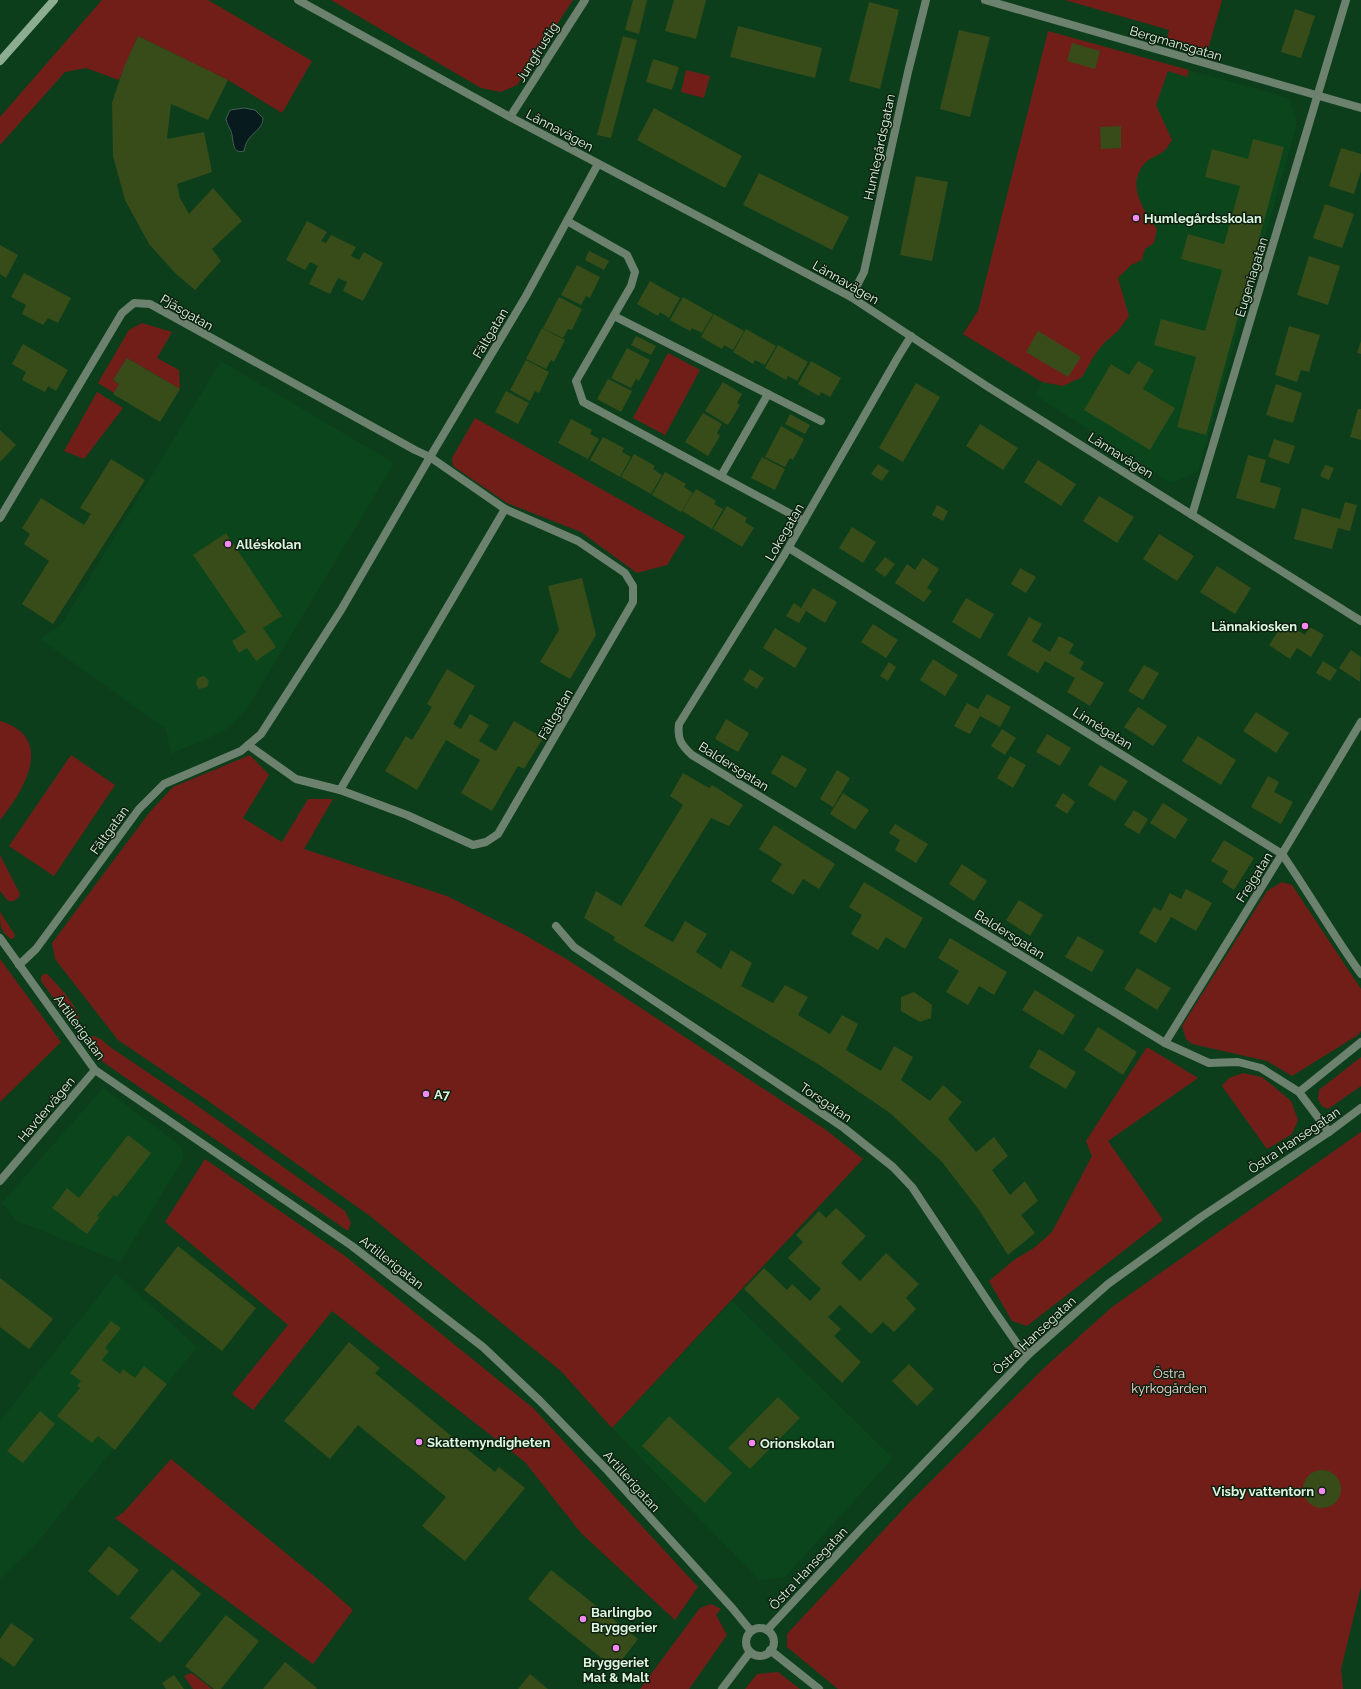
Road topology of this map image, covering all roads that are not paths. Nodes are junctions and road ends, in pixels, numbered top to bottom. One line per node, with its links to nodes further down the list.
1 (54, 0): 7 (street)
2 (298, 0): 10 (street, Lännavägen)
3 (585, 0): 10 (street, Jungfrustig)
4 (926, 0): 13 (street, Humlegårdsgatan)
5 (985, 0): 8 (street, Bergmansgatan)
6 (1346, 0): 8 (street, Eugeniagatan)
7 (0, 62)
8 (1318, 95): 9 (street, Bergmansgatan); 21 (street, Eugeniagatan)
9 (1361, 108)
10 (510, 117): 11 (street, Lännavägen)
11 (598, 164): 12 (street, Fältgatan); 13 (street, Lännavägen)
12 (568, 221): 14 (street); 18 (street, Fältgatan)
13 (851, 297): 15 (street, Lännavägen)
14 (614, 316): 16 (street); 19 (street)
15 (911, 336): 21 (street, Lännavägen); 23 (street, Lokegatan)
16 (768, 394): 17 (street); 19 (street)
17 (820, 421)
18 (430, 457): 20 (street, Fältgatan); 22 (street, Pjäsgatan); 28 (street, Fältgatan)
19 (721, 476): 23 (street)
20 (505, 510): 29 (street); 29 (street, Fältgatan)
21 (1192, 515): 25 (street, Lännavägen)
22 (0, 518)
23 (804, 521): 24 (street, Lokegatan)
24 (789, 548): 27 (street, Lokegatan); 30 (street, Linnégatan)
25 (1361, 621)
26 (1361, 722): 30 (street, Frejgatan)
27 (679, 740): 36 (street, Baldersgatan)
28 (248, 746): 29 (street, Fältgatan); 33 (street, Fältgatan)
29 (340, 790)
30 (1282, 854): 34 (street, Linnégatan); 36 (street, Frejgatan)
31 (556, 926): 42 (street, Torsgatan)
32 (0, 938): 33 (street, Artillerigatan)
33 (19, 965): 37 (street, Artillerigatan)
34 (1361, 974)
35 (1361, 1042): 38 (street)
36 (1165, 1043): 38 (street, Baldersgatan)
37 (95, 1070): 41 (street, Havdervägen); 44 (street, Artillerigatan)
38 (1299, 1092): 40 (street, Baldersgatan)
39 (1361, 1108): 40 (street, Östra Hansegatan)
40 (1329, 1132): 42 (street, Östra Hansegatan)
41 (0, 1181)
42 (1029, 1354): 43 (street, Östra Hansegatan)
43 (767, 1630): 44 (street); 45 (street)
44 (751, 1631): 46 (street)
45 (770, 1650): 46 (street); 48 (street)
46 (750, 1652): 47 (street)
47 (722, 1689)
48 (819, 1689)

